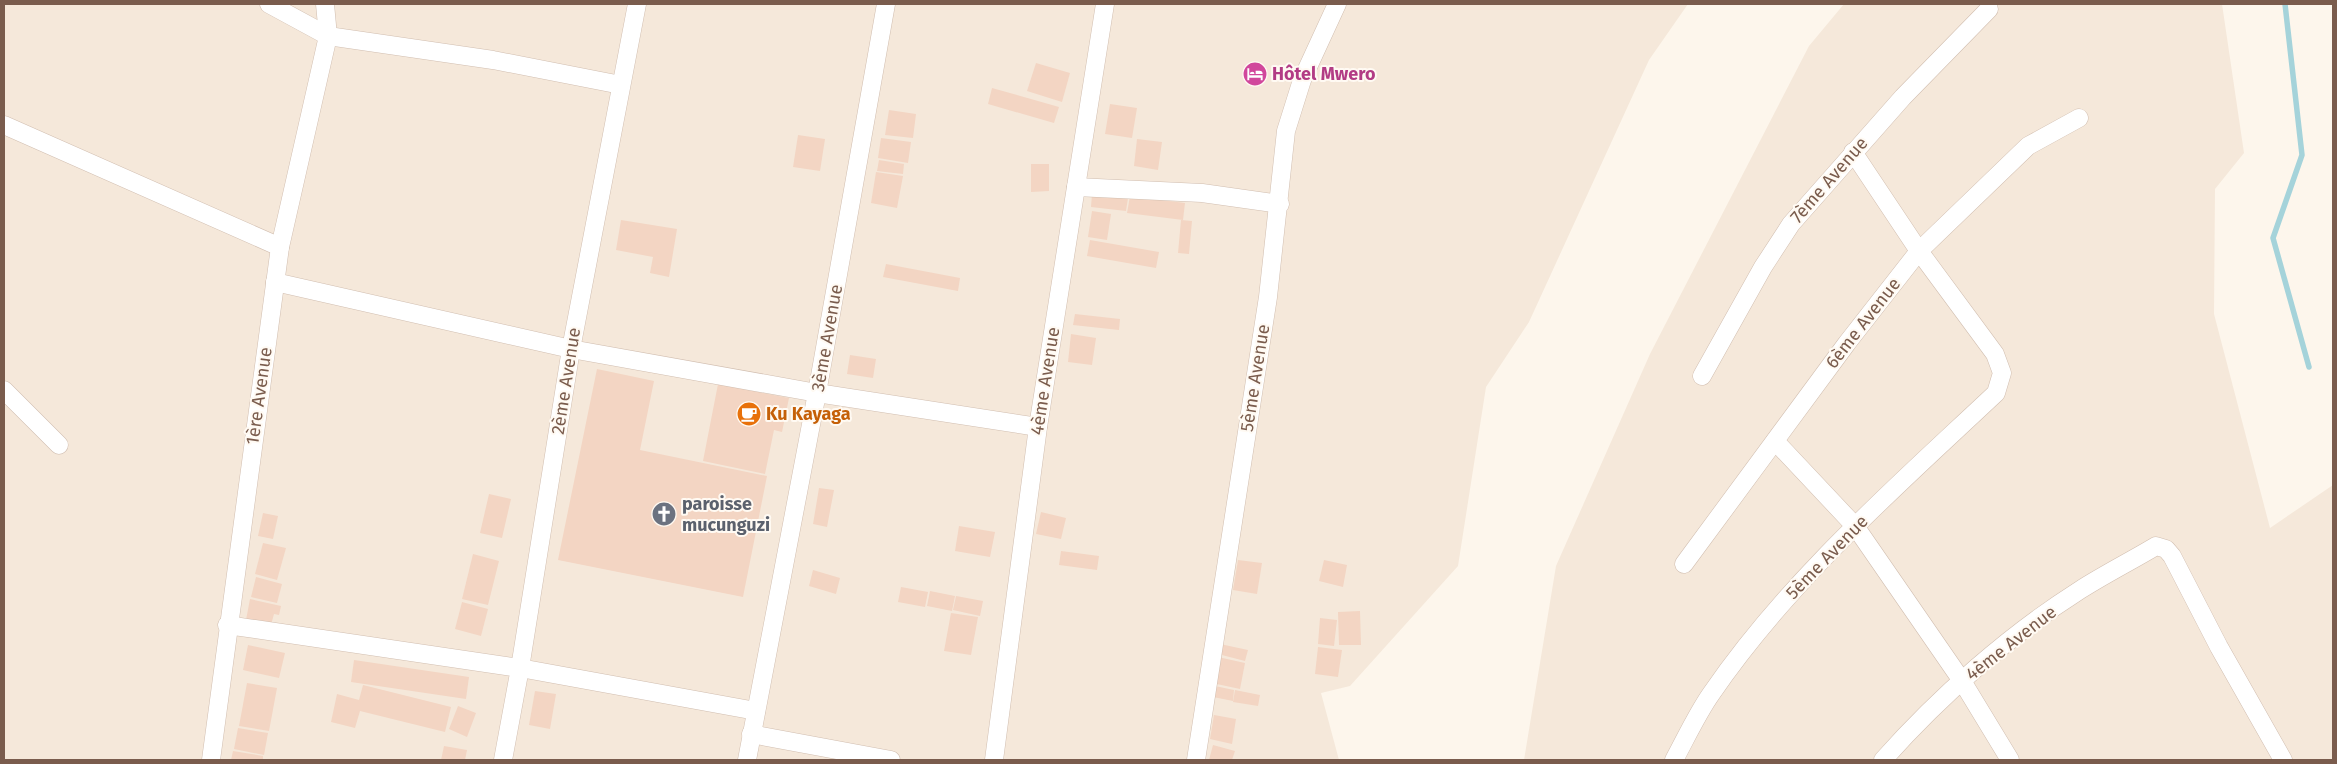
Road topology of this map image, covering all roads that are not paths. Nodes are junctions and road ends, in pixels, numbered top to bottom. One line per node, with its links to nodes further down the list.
1 (269, 4): 8 (street)
2 (325, 4): 8 (street, 1ère Avenue)
3 (637, 4): 9 (street, 2ème Avenue)
4 (886, 4): 21 (street, 3ème Avenue)
5 (1105, 4): 13 (street, 4ème Avenue)
6 (1337, 4): 14 (street, 5ème Avenue)
7 (1989, 9): 12 (street, 7ème Avenue)
8 (328, 36): 9 (street); 15 (street, 1ère Avenue)
9 (621, 86): 18 (street, 2ème Avenue)
10 (2079, 118): 16 (street, 6ème Avenue)
11 (4, 125): 15 (street)
12 (1853, 152): 16 (street); 19 (street, 7ème Avenue)
13 (1076, 187): 14 (street); 22 (street, 4ème Avenue)
14 (1280, 204): 37 (street, 5ème Avenue)
15 (280, 247): 17 (street, 1ère Avenue)
16 (1920, 251): 23 (street, 6ème Avenue); 25 (street, 5ème Avenue)
17 (275, 282): 18 (street); 27 (street, 1ère Avenue)
18 (571, 348): 21 (street); 28 (street, 2ème Avenue)
19 (1702, 376)
20 (4, 390): 24 (street)
21 (817, 393): 22 (street); 30 (street, 3ème Avenue)
22 (1038, 427): 36 (street, 4ème Avenue)
23 (1775, 441): 25 (street); 26 (street, 6ème Avenue)
24 (59, 445)
25 (1855, 526): 29 (street); 38 (street, 5ème Avenue)
26 (1684, 564)
27 (228, 625): 28 (street); 32 (street, 1ère Avenue)
28 (520, 668): 30 (street); 33 (street, 2ème Avenue)
29 (1962, 681): 39 (street, 4ème Avenue); 40 (street); 41 (street, 4ème Avenue)
30 (756, 710): 31 (street, 3ème Avenue)
31 (752, 734): 34 (street, 3ème Avenue); 35 (street)
32 (211, 760)
33 (503, 760)
34 (747, 760)
35 (891, 760)
36 (994, 760)
37 (1196, 760)
38 (1674, 760)
39 (1883, 760)
40 (2010, 760)
41 (2283, 760)

